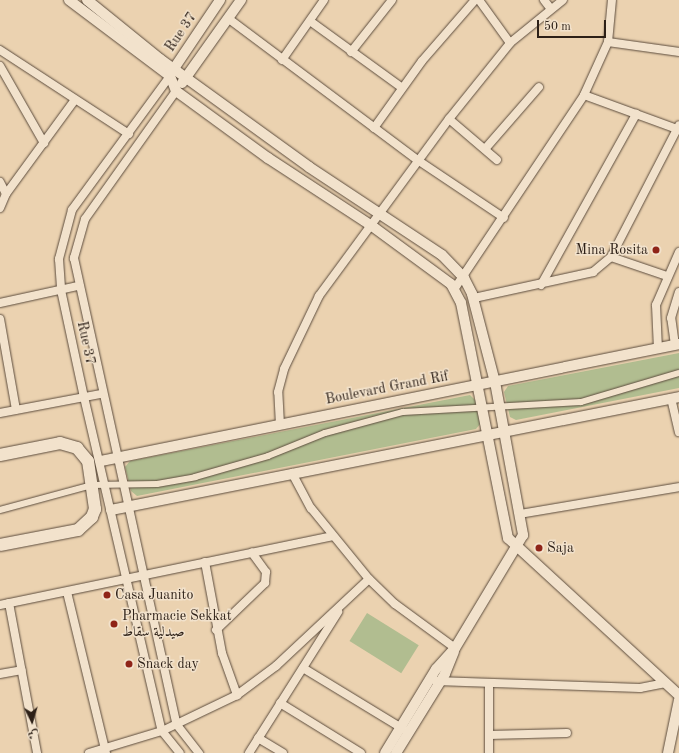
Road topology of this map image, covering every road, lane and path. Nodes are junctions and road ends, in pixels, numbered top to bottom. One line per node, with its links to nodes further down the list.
1 (69, 0): 22 (street)
2 (87, 0): 22 (street)
3 (242, 0): 13 (street, Rue 37)
4 (324, 0): 14 (street)
5 (392, 0): 18 (street)
6 (475, 0): 24 (street)
7 (479, 0): 16 (street)
8 (544, 0): 12 (street)
9 (563, 0): 12 (street)
10 (612, 0): 15 (street)
11 (218, 1): 22 (street, Rue 37)
12 (551, 9): 16 (street)
13 (229, 18): 20 (street); 23 (street, Rue 37)
14 (310, 21): 18 (street); 20 (street)
15 (608, 42): 19 (street); 27 (street)
16 (510, 43): 30 (street)
17 (0, 50): 28 (street)
18 (351, 52): 24 (street)
19 (679, 52)
20 (282, 60): 32 (street)
21 (0, 66): 34 (street)
22 (172, 72): 23 (street); 26 (street); 33 (street, Rue 37)
23 (186, 77): 26 (street, Rue 37); 42 (street)
24 (401, 87): 32 (street)
25 (539, 87): 35 (street)
26 (176, 91): 44 (street, Rue 37); 45 (street)
27 (584, 96): 29 (street); 43 (street)
28 (74, 101): 33 (street); 34 (street)
29 (636, 114): 31 (street); 50 (street)
30 (449, 119): 35 (street); 37 (street)
31 (678, 127): 47 (street)
32 (374, 128): 37 (street)
33 (129, 134): 41 (street, Rue 37)
34 (44, 143): 39 (street)
35 (485, 149): 36 (street)
36 (497, 160)
37 (419, 161): 42 (street); 43 (street)
38 (0, 182): 39 (street)
39 (6, 194): 40 (street)
40 (0, 208)
41 (72, 210): 44 (street); 53 (street, Rue 37)
42 (381, 212): 45 (street); 49 (street)
43 (504, 218): 49 (street)
44 (85, 219): 51 (street, Rue 37)
45 (372, 226): 52 (street); 70 (street)
46 (679, 252): 48 (street)
47 (611, 257): 48 (street); 50 (street)
48 (667, 276): 59 (street)
49 (464, 278): 52 (street); 55 (street)
50 (540, 285): 55 (street)
51 (78, 286): 53 (street); 63 (street, Rue 37)
52 (455, 288): 62 (street)
53 (61, 290): 56 (street); 64 (street, Rue 37)
54 (679, 292): 58 (street)
55 (474, 298): 61 (street)
56 (0, 303)
57 (0, 319): 68 (street)
58 (677, 345): 59 (street, Boulevard Grand Rif)
59 (658, 349): 61 (street, Boulevard Grand Rif)
60 (679, 373): 67 (street)
61 (495, 382): 62 (street, Boulevard Grand Rif); 67 (street)
62 (479, 385): 66 (street); 70 (street, Boulevard Grand Rif)
63 (102, 394): 64 (street); 75 (street, Rue 37)
64 (84, 397): 68 (street); 76 (street, Rue 37)
65 (675, 397): 71 (street); 72 (street)
66 (483, 406): 67 (street); 73 (street); 79 (street)
67 (500, 407): 71 (street)
68 (16, 410): 69 (street)
69 (0, 413)
70 (280, 425): 75 (street, Boulevard Grand Rif)
71 (505, 429): 73 (street); 85 (street)
72 (679, 432)
73 (488, 433): 77 (street); 88 (street)
74 (0, 455): 80 (main road)
75 (117, 458): 76 (street, Boulevard Grand Rif); 79 (street, Rue 37)
76 (100, 461): 78 (street, Rue 37)
77 (292, 472): 82 (street); 86 (street)
78 (105, 483): 79 (street); 80 (street); 84 (street, Rue 37)
79 (122, 483): 82 (street, Rue 37)
80 (92, 485): 83 (street); 87 (main road)
81 (679, 486): 85 (street)
82 (128, 506): 84 (street); 91 (street, Rue 37)
83 (0, 510)
84 (111, 510): 92 (street, Rue 37)
85 (520, 514): 88 (street)
86 (332, 536): 89 (street); 93 (street)
87 (0, 545)
88 (518, 547): 99 (street); 105 (street)
89 (252, 553): 90 (street); 98 (street)
90 (204, 562): 91 (street); 98 (street)
91 (141, 575): 92 (street); 111 (street, Rue 37)
92 (126, 578): 94 (street); 113 (street, Rue 37)
93 (369, 579): 95 (street); 99 (street)
94 (67, 592): 96 (street); 117 (street)
95 (347, 598): 100 (street); 107 (street)
96 (10, 603): 97 (street); 101 (street)
97 (0, 605)
98 (216, 630): 107 (street)
99 (455, 648): 103 (street); 104 (street)
100 (303, 668): 110 (street); 112 (street)
101 (22, 670): 102 (street); 118 (street)
102 (0, 674)
103 (429, 681): 104 (street); 112 (street)
104 (440, 682): 106 (street); 112 (street)
105 (666, 684): 106 (street); 108 (street)
106 (489, 685): 115 (street)
107 (237, 695): 111 (street)
108 (679, 695)
109 (679, 700): 128 (street)
110 (280, 703): 116 (street); 124 (street)
111 (176, 725): 113 (street); 121 (street)
112 (405, 730): 125 (street); 126 (street)
113 (162, 731): 117 (street); 120 (street)
114 (567, 733): 115 (street)
115 (489, 735): 127 (street)
116 (258, 738): 122 (street); 123 (street)
117 (106, 752): 119 (street)
118 (37, 753)
119 (89, 753)
120 (180, 753)
121 (199, 753)
122 (249, 753)
123 (283, 753)
124 (361, 753)
125 (385, 753)
126 (396, 753)
127 (488, 753)
128 (668, 753)

